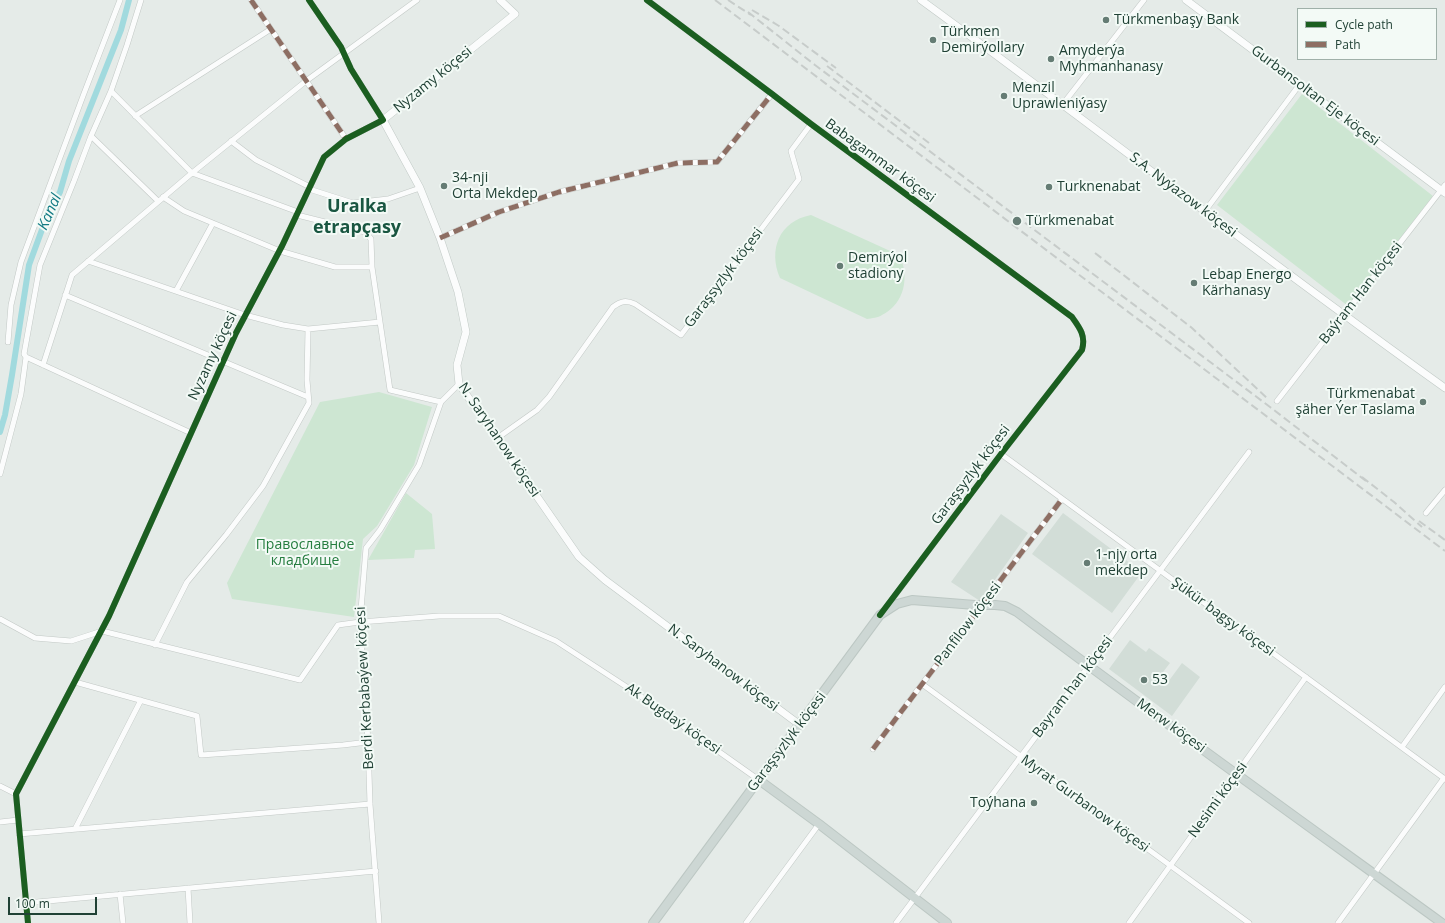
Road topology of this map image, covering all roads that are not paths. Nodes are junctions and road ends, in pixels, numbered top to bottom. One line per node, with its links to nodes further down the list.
1 (120, 0): 43 (street)
2 (141, 0): 15 (street)
3 (251, 0): 11 (street)
4 (309, 0): 12 (street, N. Saryhanow köçesi)
5 (417, 0): 12 (street)
6 (500, 0): 19 (street, Nyzamy köçesi)
7 (647, 0): 16 (street, Babagammar köçesi)
8 (922, 0): 17 (street, S.A. Nyýazow köçesi)
9 (1144, 0): 17 (street)
10 (1186, 0): 14 (street, Gurbansoltan Eje köçesi)
11 (271, 29): 13 (street); 18 (street)
12 (344, 53): 13 (street); 19 (street, N. Saryhanow köçesi)
13 (306, 81): 22 (street); 23 (street)
14 (1300, 84): 27 (street, Gurbansoltan Eje köçesi); 30 (street)
15 (111, 91): 18 (street); 21 (street)
16 (772, 94): 20 (street, Babagammar köçesi); 33 (street)
17 (1063, 104): 30 (street, S.A. Nyýazow köçesi)
18 (135, 116): 24 (street)
19 (383, 120): 22 (street, Nyzamy köçesi); 26 (street, N. Saryhanow köçesi)
20 (811, 124): 44 (street, Babagammar köçesi); 54 (street, Garaşsyzlyk köçesi)
21 (91, 136): 29 (street); 45 (street)
22 (346, 139): 25 (street, Nyzamy köçesi)
23 (231, 142): 24 (street); 25 (street)
24 (192, 173): 28 (street); 31 (street)
25 (310, 188): 26 (street); 31 (street, Nyzamy köçesi)
26 (420, 188): 33 (street, N. Saryhanow köçesi)
27 (1444, 189): 40 (street, Baýram Han köçesi)
28 (163, 197): 29 (street); 32 (street)
29 (158, 201): 35 (street)
30 (1205, 211): 40 (street, S.A. Nyýazow köçesi)
31 (298, 213): 34 (street, Nyzamy köçesi); 36 (street)
32 (213, 223): 34 (street); 37 (street)
33 (440, 238): 48 (street, N. Saryhanow köçesi)
34 (280, 251): 36 (street); 39 (street, Nyzamy köçesi)
35 (88, 261): 37 (street); 38 (street)
36 (372, 267): 41 (street)
37 (176, 291): 39 (street)
38 (65, 295): 46 (street); 47 (street)
39 (245, 315): 42 (street); 46 (street, Nyzamy köçesi)
40 (1344, 316): 49 (street, S.A. Nyýazow köçesi); 51 (street, Baýram Han köçesi)
41 (380, 322): 42 (street); 52 (street)
42 (308, 329): 50 (street)
43 (8, 342)
44 (1082, 350): 56 (street, Garaşsyzlyk köçesi)
45 (26, 357): 47 (street); 57 (street)
46 (223, 361): 50 (street); 53 (street, Nyzamy köçesi)
47 (43, 365): 53 (street)
48 (459, 384): 52 (street, Berdi Kerbabaýew köçesi); 54 (street, N. Saryhanow köçesi)
49 (1445, 388)
50 (308, 397): 67 (street)
51 (1277, 401)
52 (441, 402): 65 (street, Berdi Kerbabaýew köçesi)
53 (191, 432): 66 (street, Nyzamy köçesi)
54 (496, 439): 74 (street, N. Saryhanow köçesi)
55 (1249, 452): 61 (street, Bayram han köçesi)
56 (1001, 454): 59 (street, Şükür bagşy köçesi); 63 (street, Garaşsyzlyk köçesi)
57 (0, 474)
58 (1445, 490): 60 (street)
59 (1062, 499): 61 (street, Şükür bagşy köçesi); 62 (street, Panfilow köçesi)
60 (1426, 513)
61 (1160, 571): 68 (street, Bayram han köçesi); 69 (street, Şükür bagşy köçesi)
62 (983, 605): 63 (main road, Merw köçesi); 68 (main road, Merw köçesi); 71 (street, Panfilow köçesi)
63 (880, 615): 74 (main road, Garaşsyzlyk köçesi)
64 (0, 619): 66 (street)
65 (360, 622): 67 (street, Ak Bugdaý köçesi); 75 (street, Berdi Kerbabaýew köçesi); 81 (street, Ak Bugdaý köçesi)
66 (102, 631): 67 (street); 70 (street, Nyzamy köçesi)
67 (155, 645)
68 (1089, 666): 78 (street, Bayram han köçesi); 79 (main road, Merw köçesi)
69 (1306, 678): 76 (street, Şükür bagşy köçesi); 79 (street, Nesimi köçesi)
70 (75, 682): 73 (street); 83 (street, Nyzamy köçesi)
71 (922, 684): 77 (street, Panfilow köçesi); 78 (street, Myrat Gurbanow köçesi)
72 (1445, 688): 76 (street)
73 (141, 700): 75 (street); 88 (street)
74 (800, 725): 81 (main road, Garaşsyzlyk köçesi)
75 (368, 742): 84 (street, Berdi Kerbabaýew köçesi)
76 (1402, 747): 80 (street, Şükür bagşy köçesi)
77 (873, 749)
78 (1020, 757): 90 (street, Myrat Gurbanow köçesi); 95 (street, Bayram han köçesi)
79 (1236, 774): 90 (street, Nesimi köçesi); 92 (main road, Merw köçesi)
80 (1445, 778): 92 (street)
81 (759, 780): 87 (main road, Ak Bugdaý köçesi); 101 (main road, Garaşsyzlyk köçesi)
82 (0, 786): 83 (street)
83 (16, 794): 85 (street)
84 (370, 804): 88 (street); 91 (street, Berdi Kerbabaýew köçesi)
85 (18, 820): 86 (street); 89 (street)
86 (0, 822)
87 (819, 824): 95 (main road, Ak Bugdaý köçesi); 102 (street)
88 (76, 829): 89 (street)
89 (19, 834): 96 (street)
90 (1171, 866): 105 (street, Nesimi köçesi); 106 (street, Myrat Gurbanow köçesi)
91 (376, 871): 93 (street); 100 (street, Berdi Kerbabaýew köçesi)
92 (1374, 873): 107 (street); 108 (main road, Merw köçesi)
93 (188, 888): 94 (street); 99 (street)
94 (120, 894): 96 (street); 98 (street)
95 (914, 898): 103 (street, Bayram han köçesi); 104 (main road, Ak Bugdaý köçesi)
96 (26, 903): 97 (street)
97 (28, 923)
98 (122, 923)
99 (190, 923)
100 (380, 923)
101 (652, 923)
102 (746, 923)
103 (896, 923)
104 (947, 923)
105 (1129, 923)
106 (1249, 923)
107 (1338, 923)
108 (1442, 923)

